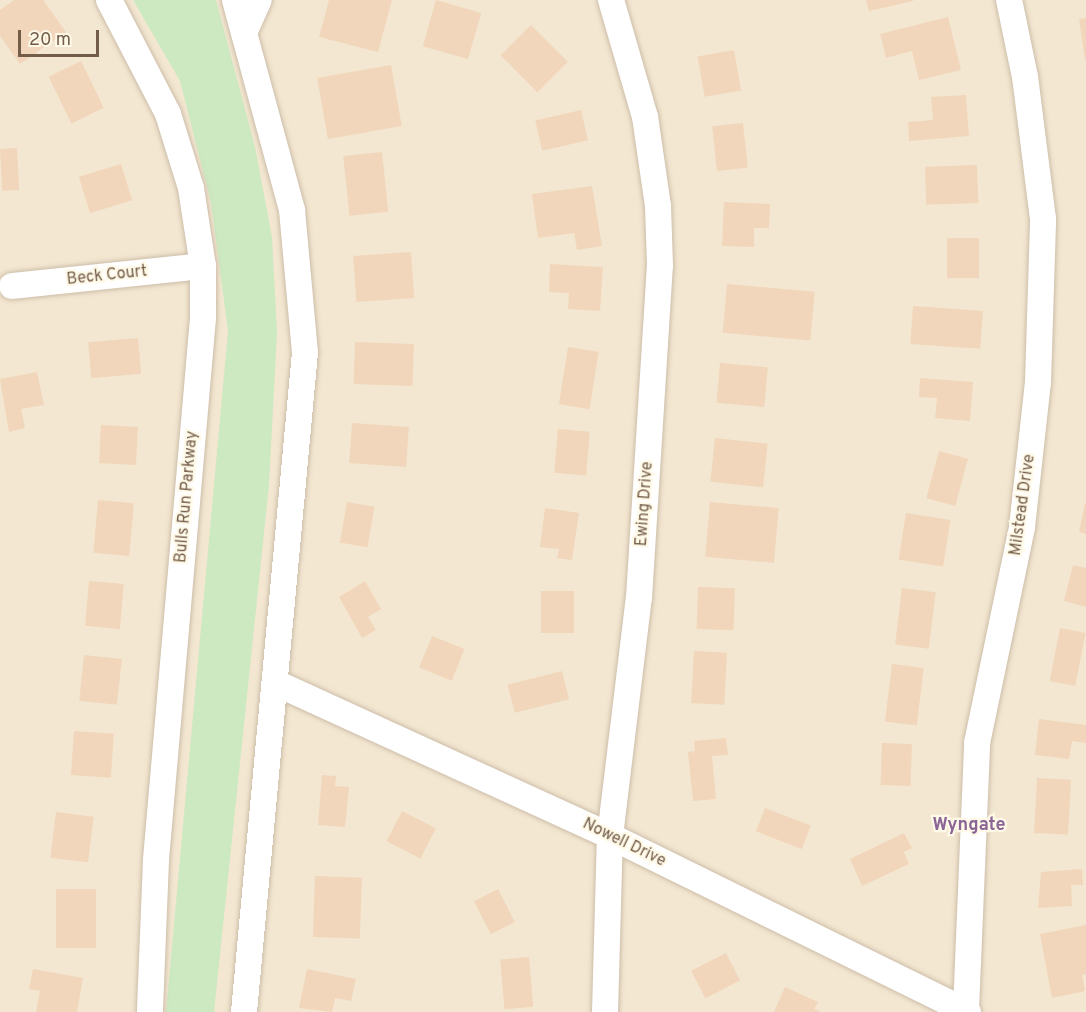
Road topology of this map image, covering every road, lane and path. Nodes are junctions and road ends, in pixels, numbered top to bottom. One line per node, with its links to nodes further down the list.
1 (109, 0): 7 (street, Bulls Run Parkway)
2 (235, 0): 6 (street)
3 (259, 0): 6 (street)
4 (611, 0): 10 (street, Ewing Drive)
5 (1009, 0): 11 (street, Milstead Drive)
6 (244, 33): 9 (street)
7 (203, 266): 8 (street, Beck Court); 12 (street, Bulls Run Parkway)
8 (12, 286)
9 (276, 683): 10 (street, Nowell Drive); 13 (street)
10 (610, 836): 11 (street, Nowell Drive); 14 (street, Ewing Drive)
11 (967, 1011)
12 (150, 1012)
13 (244, 1012)
14 (605, 1012)

